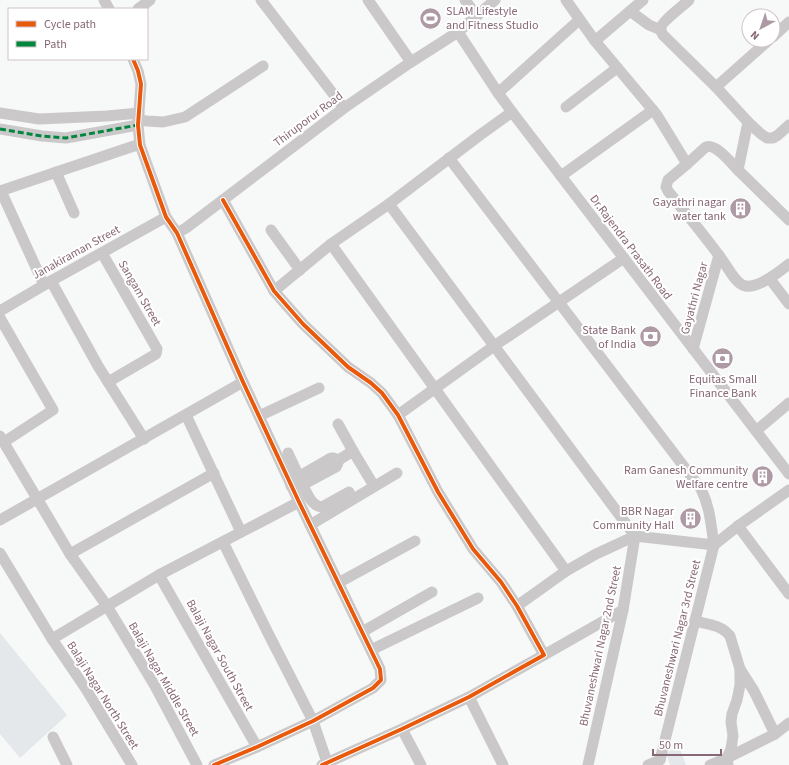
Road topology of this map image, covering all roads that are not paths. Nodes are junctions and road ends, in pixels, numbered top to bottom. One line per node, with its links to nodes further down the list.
1 (150, 0): 9 (street)
2 (262, 0): 26 (street)
3 (368, 0): 20 (street)
4 (465, 0): 11 (street)
5 (495, 0): 11 (street, Thiruporur Road)
6 (566, 0): 12 (street)
7 (644, 0): 10 (street)
8 (689, 0): 14 (street)
9 (139, 8)
10 (630, 11): 14 (street); 17 (street)
11 (477, 16): 16 (street, Thiruporur Road)
12 (579, 20): 17 (street); 24 (street)
13 (789, 22): 15 (street)
14 (661, 30): 23 (street)
15 (781, 30)
16 (458, 32): 20 (street, Thiruporur Road); 24 (street, Dr.Rajendra Prasath Road)
17 (595, 41): 22 (street)
18 (760, 48): 23 (street)
19 (133, 60): 30 (street)
20 (411, 62): 26 (street, Thiruporur Road)
21 (263, 66): 30 (street)
22 (617, 68): 25 (street); 27 (street)
23 (716, 87): 31 (street)
24 (498, 93): 28 (street, Dr.Rajendra Prasath Road)
25 (566, 107)
26 (344, 108): 41 (street, Thiruporur Road)
27 (653, 110): 36 (street); 39 (street)
28 (512, 112): 35 (street); 39 (street, Dr.Rajendra Prasath Road)
29 (0, 113): 30 (street)
30 (138, 119): 33 (street); 34 (street)
31 (748, 122): 32 (street); 37 (street)
32 (789, 125)
33 (0, 129)
34 (140, 145): 38 (street); 44 (street)
35 (449, 158): 42 (street); 57 (street)
36 (687, 164): 37 (street); 50 (street)
37 (738, 170): 45 (street)
38 (56, 172): 40 (street); 43 (street)
39 (561, 176): 51 (street, Dr.Rajendra Prasath Road)
40 (1, 191): 55 (street)
41 (223, 200): 47 (street, Thiruporur Road); 56 (street)
42 (389, 204): 48 (street); 61 (street)
43 (74, 213)
44 (166, 217): 47 (street); 49 (street, Janakiraman Street)
45 (789, 220)
46 (271, 230): 53 (street)
47 (177, 233): 64 (street)
48 (331, 244): 53 (street); 66 (street)
49 (102, 253): 55 (street, Janakiraman Street); 63 (street, Sangam Street)
50 (719, 255): 54 (street); 62 (street, Gayathri Nagar)
51 (624, 258): 57 (street); 62 (street, Dr.Rajendra Prasath Road)
52 (789, 264): 54 (street)
53 (300, 270): 56 (street)
54 (770, 279): 58 (street)
55 (47, 283): 59 (street, Janakiraman Street); 63 (street)
56 (274, 291): 69 (street)
57 (558, 303): 61 (street); 94 (street)
58 (789, 304)
59 (0, 311)
60 (0, 318): 73 (street)
61 (494, 346): 66 (street); 91 (street)
62 (693, 349): 72 (street, Dr.Rajendra Prasath Road)
63 (108, 382): 74 (street)
64 (243, 382): 68 (street); 70 (street)
65 (319, 388): 70 (street)
66 (435, 388): 69 (street); 97 (street)
67 (789, 403): 72 (street)
68 (186, 415): 74 (street); 77 (street)
69 (398, 415): 104 (street)
70 (258, 416): 81 (street)
71 (338, 424): 75 (street)
72 (756, 431): 79 (street, Dr.Rajendra Prasath Road)
73 (2, 439): 85 (street, Balaji Nagar Middle Street)
74 (144, 439): 85 (street)
75 (353, 451): 80 (street); 82 (street)
76 (288, 453): 80 (street)
77 (214, 473): 90 (street); 96 (street)
78 (397, 473): 82 (street)
79 (789, 474)
80 (303, 480): 81 (street); 84 (street)
81 (291, 486): 86 (street)
82 (374, 486): 88 (street)
83 (789, 490): 89 (street)
84 (349, 492)
85 (38, 499): 87 (street); 96 (street, Balaji Nagar Middle Street)
86 (299, 502): 88 (street); 90 (street)
87 (0, 520)
88 (310, 525): 99 (street)
89 (738, 526): 94 (street); 101 (street)
90 (241, 532): 93 (street)
91 (635, 536): 94 (street); 97 (street); 105 (street, Bhuvaneshwari Nagar 2nd Street)
92 (415, 541): 99 (street)
93 (223, 542): 98 (street); 113 (street)
94 (714, 545): 106 (street, Bhuvaneshwari Nagar 3rd Street)
95 (0, 554): 108 (street, Balaji Nagar North Street)
96 (70, 554): 103 (street, Balaji Nagar Middle Street)
97 (566, 571): 104 (street)
98 (159, 575): 103 (street); 118 (street, Balaji Nagar South Street)
99 (338, 583): 107 (street)
100 (432, 592): 107 (street)
101 (789, 594)
102 (478, 598): 109 (street)
103 (107, 606): 108 (street); 124 (street, Balaji Nagar Middle Street)
104 (517, 606): 110 (street)
105 (624, 610): 110 (street); 128 (street, Bhuvaneshwari Nagar 2nd Street)
106 (695, 621): 111 (street); 120 (street, Bhuvaneshwari Nagar 3rd Street)
107 (362, 632): 109 (street)
108 (52, 639): 123 (street, Balaji Nagar North Street)
109 (371, 650): 113 (street)
110 (544, 655): 112 (street)
111 (740, 669): 116 (street); 119 (street)
112 (468, 697): 115 (street); 127 (street)
113 (313, 721): 118 (street); 121 (street)
114 (789, 723): 116 (street)
115 (402, 729): 121 (street); 126 (street)
116 (775, 734): 119 (street)
117 (53, 737): 122 (street)
118 (257, 747): 125 (street)
119 (727, 762): 130 (street)
120 (661, 763): 129 (street)
121 (326, 764)
122 (67, 765)
123 (132, 765)
124 (197, 765)
125 (214, 765)
126 (420, 765)
127 (503, 765)
128 (588, 765)
129 (648, 765)
130 (710, 765)

